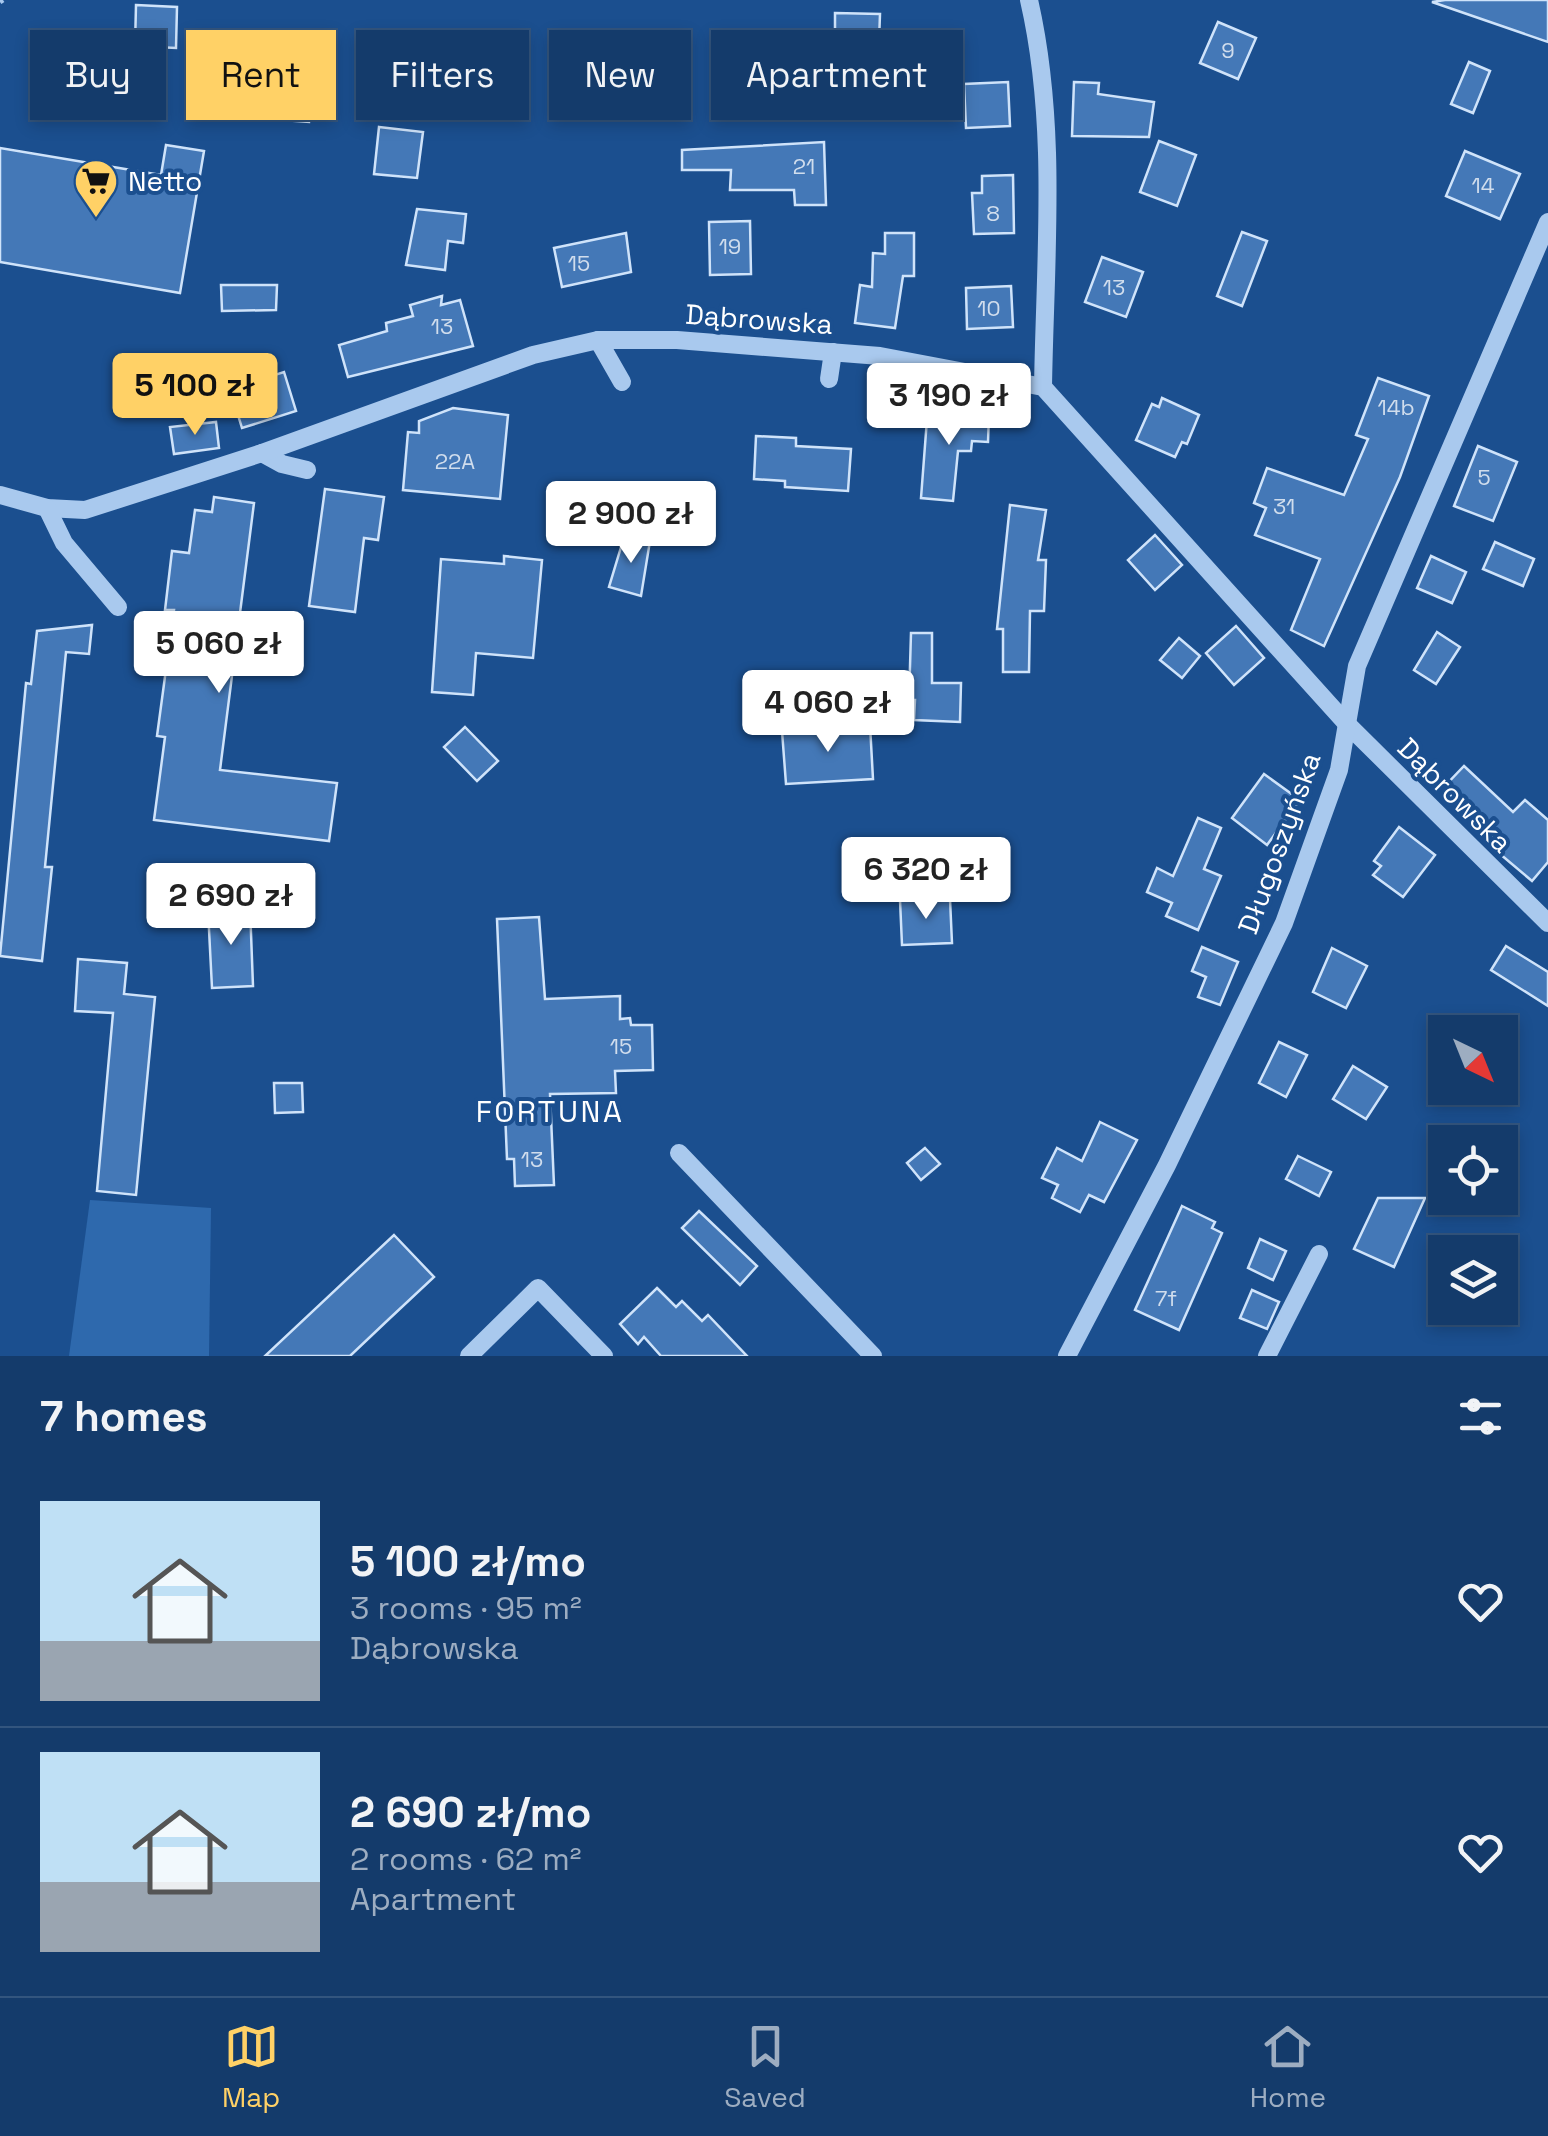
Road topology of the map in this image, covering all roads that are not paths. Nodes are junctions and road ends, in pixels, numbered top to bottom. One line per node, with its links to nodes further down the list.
1 (1029, 0): 7 (street)
2 (1548, 222): 13 (street, Długoszyńska)
3 (598, 340): 4 (street, Dąbrowska); 6 (street); 8 (street, Dąbrowska)
4 (833, 352): 5 (street); 7 (street, Dąbrowska)
5 (829, 379)
6 (622, 382)
7 (1043, 387): 13 (street, Dąbrowska)
8 (262, 454): 9 (street); 11 (street, Dąbrowska)
9 (308, 470)
10 (0, 495): 11 (street, Dąbrowska)
11 (47, 508): 12 (street)
12 (118, 607)
13 (1346, 724): 14 (street, Dąbrowska); 20 (street, Długoszyńska)
14 (1548, 923)
15 (678, 1153): 19 (street)
16 (1320, 1254): 21 (street)
17 (469, 1356): 18 (street)
18 (604, 1356)
19 (873, 1356)
20 (1066, 1356)
21 (1267, 1356)

